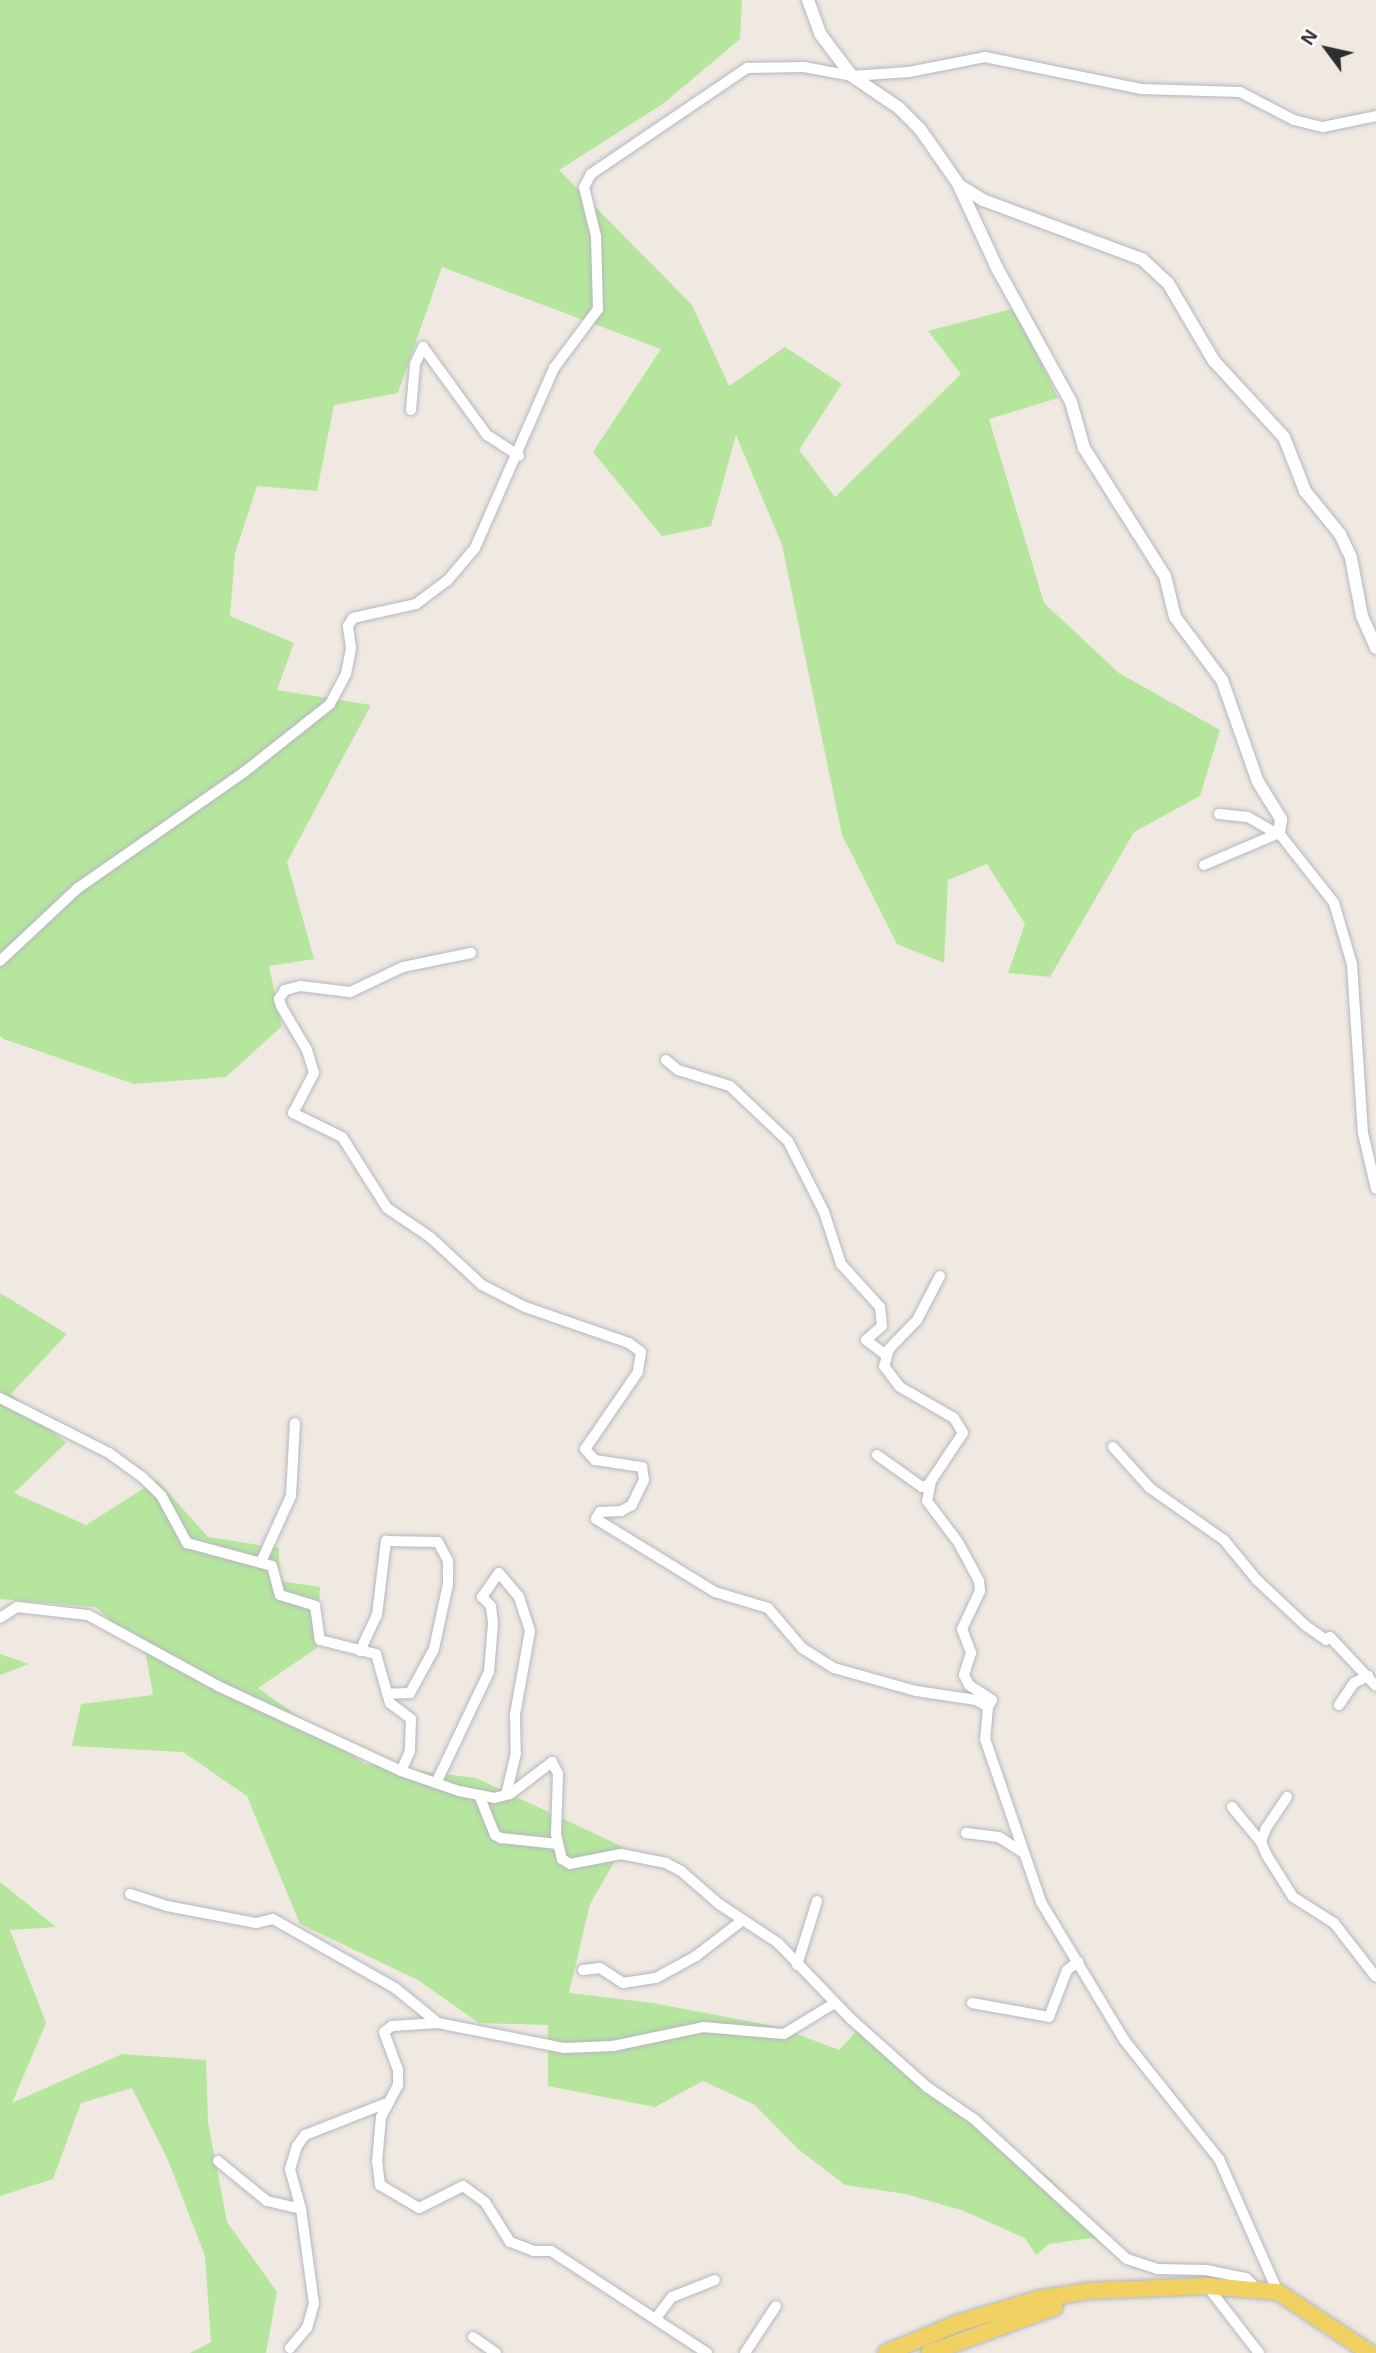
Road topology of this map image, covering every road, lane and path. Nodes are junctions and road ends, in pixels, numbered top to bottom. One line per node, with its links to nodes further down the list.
1 (808, 0): 2 (street)
2 (852, 76): 3 (street); 4 (street); 6 (street)
3 (1376, 116)
4 (958, 185): 7 (street); 9 (street)
5 (411, 410): 6 (street)
6 (519, 456): 12 (street)
7 (1376, 648)
8 (1219, 814): 9 (street)
9 (1279, 834): 10 (street); 14 (street)
10 (1203, 865)
11 (471, 953): 29 (street)
12 (0, 961)
13 (666, 1060): 16 (street)
14 (1376, 1189)
15 (940, 1276): 16 (street)
16 (886, 1355): 21 (street)
17 (0, 1398): 22 (street)
18 (295, 1423): 22 (street)
19 (1113, 1447): 25 (street)
20 (877, 1455): 21 (street)
21 (930, 1484): 29 (street)
22 (261, 1562): 24 (street)
23 (0, 1618): 30 (street)
24 (360, 1651): 27 (street); 27 (street)
25 (1368, 1676): 26 (street); 28 (street)
26 (1376, 1686)
27 (387, 1694): 30 (street)
28 (1339, 1705)
29 (988, 1707): 39 (street)
30 (401, 1771): 31 (street)
31 (436, 1783): 32 (street); 33 (street)
32 (479, 1795): 33 (street); 38 (street)
33 (506, 1795): 38 (street)
34 (1287, 1797): 37 (street)
35 (1232, 1807): 37 (street)
36 (966, 1833): 39 (street)
37 (1261, 1842): 46 (street)
38 (558, 1844): 42 (street)
39 (1022, 1853): 43 (street)
40 (130, 1894): 49 (street)
41 (817, 1901): 44 (street)
42 (743, 1920): 44 (street); 45 (street)
43 (1078, 1962): 48 (street); 57 (street)
44 (797, 1965): 47 (street)
45 (583, 1970)
46 (1376, 1977)
47 (835, 2003): 49 (street); 55 (street)
48 (972, 2003)
49 (438, 2023): 50 (street)
50 (390, 2101): 52 (street); 59 (street)
51 (218, 2161): 52 (street)
52 (301, 2209): 61 (street)
53 (715, 2280): 59 (street)
54 (1207, 2286): 55 (main road); 56 (main road); 67 (street)
55 (1257, 2289): 57 (main road)
56 (1116, 2291): 65 (main road); 66 (main road)
57 (1278, 2292): 68 (main road)
58 (776, 2306): 64 (street)
59 (656, 2318): 63 (street)
60 (474, 2337): 62 (street)
61 (290, 2348)
62 (496, 2353)
63 (707, 2353)
64 (745, 2353)
65 (886, 2353)
66 (929, 2353)
67 (1259, 2353)
68 (1370, 2353)

